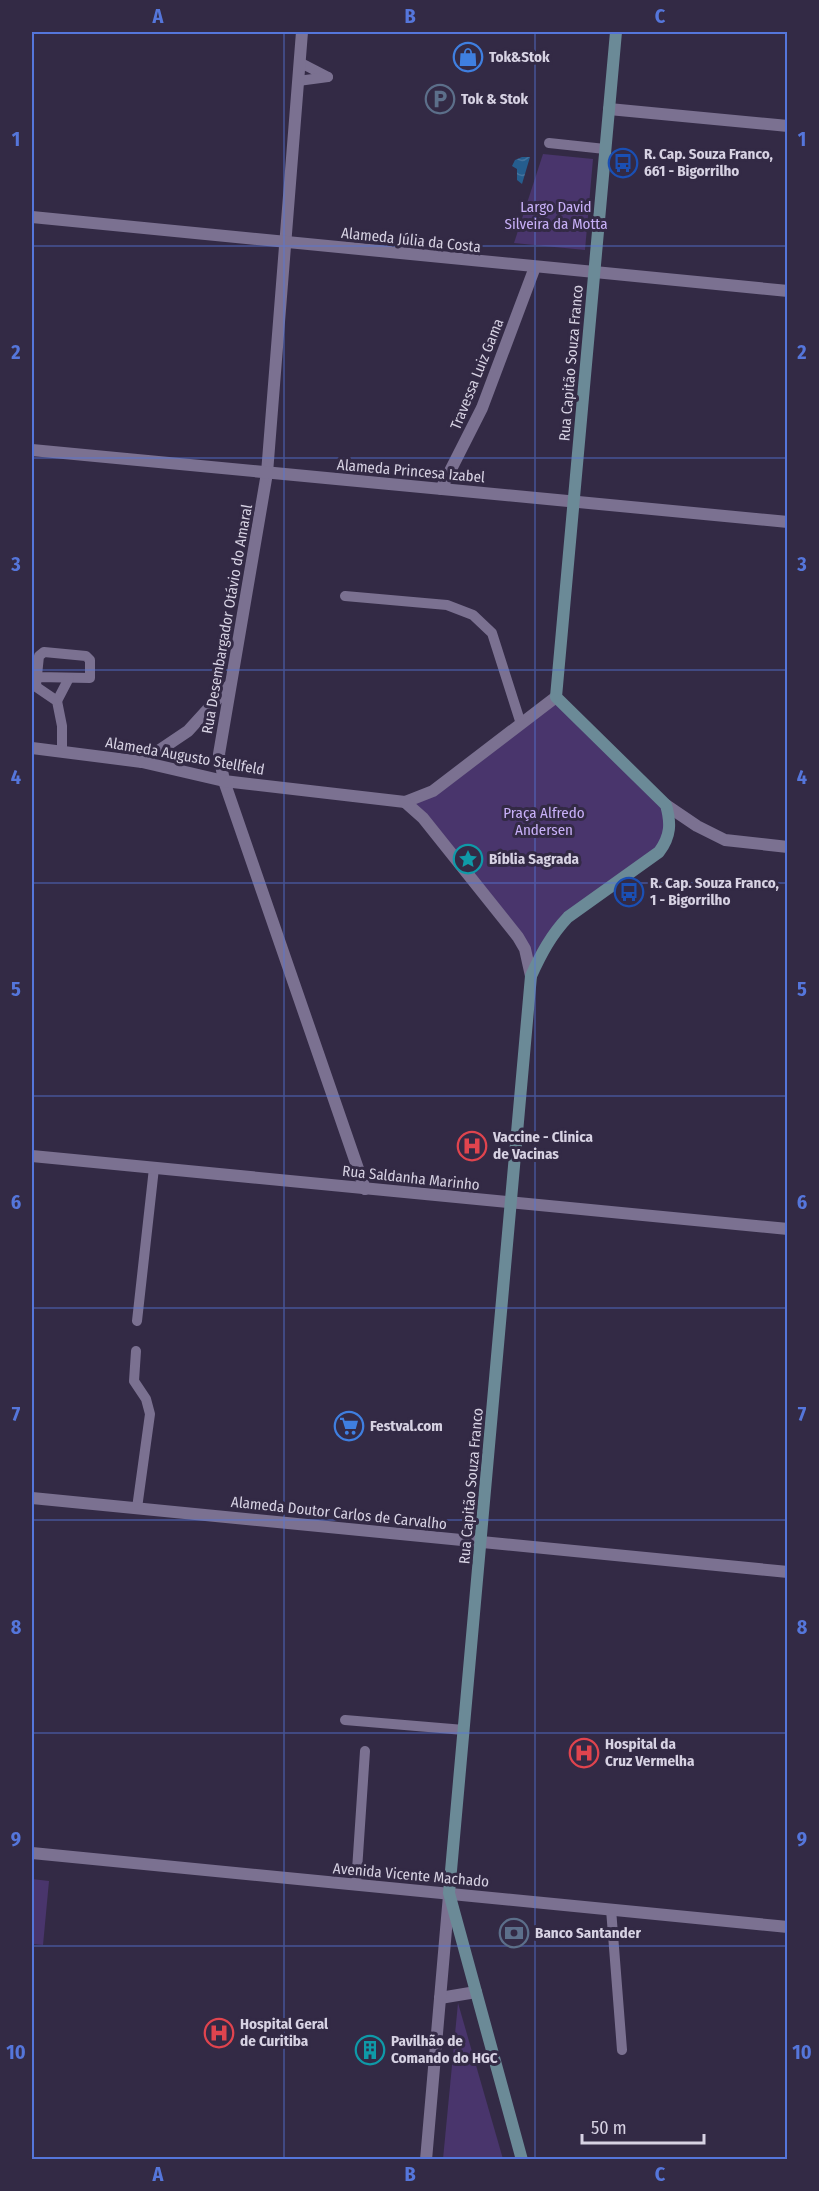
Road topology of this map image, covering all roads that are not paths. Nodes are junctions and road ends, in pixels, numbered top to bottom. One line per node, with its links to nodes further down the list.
1 (302, 32): 3 (street, Rua Desembargador Otávio do Amaral)
2 (616, 32): 5 (main road, Rua Capitão Souza Franco)
3 (299, 62): 4 (street, Rua Desembargador Otávio do Amaral); 4 (lane)
4 (298, 81): 10 (street, Rua Desembargador Otávio do Amaral)
5 (609, 109): 6 (street); 8 (main road, Rua Capitão Souza Franco)
6 (788, 126)
7 (549, 143): 8 (lane)
8 (605, 149): 12 (main road, Rua Capitão Souza Franco)
9 (32, 217): 10 (street, Alameda Júlia da Costa)
10 (285, 242): 11 (street, Alameda Júlia da Costa); 15 (street, Rua Desembargador Otávio do Amaral)
11 (535, 267): 12 (street, Alameda Júlia da Costa); 16 (street, Travessa Luiz Gama)
12 (594, 272): 13 (street, Alameda Júlia da Costa); 17 (main road, Rua Capitão Souza Franco)
13 (788, 291)
14 (32, 450): 15 (street, Alameda Princesa Izabel)
15 (267, 473): 16 (street, Alameda Princesa Izabel); 22 (street, Rua Desembargador Otávio do Amaral)
16 (441, 489): 17 (street, Alameda Princesa Izabel)
17 (574, 502): 18 (street, Alameda Princesa Izabel); 23 (main road, Rua Capitão Souza Franco)
18 (788, 522)
19 (345, 596): 25 (lane)
20 (69, 678): 21 (lane); 21 (lane); 24 (lane)
21 (35, 682): 24 (lane)
22 (230, 685): 28 (street); 29 (street, Rua Desembargador Otávio do Amaral)
23 (556, 697): 25 (street); 31 (main road)
24 (57, 701): 27 (lane)
25 (521, 724): 30 (street)
26 (32, 748): 27 (street, Alameda Augusto Stellfeld)
27 (62, 751): 28 (street, Alameda Augusto Stellfeld)
28 (142, 762): 29 (street, Alameda Augusto Stellfeld)
29 (224, 781): 30 (street, Alameda Augusto Stellfeld); 36 (street, Rua Desembargador Otávio do Amaral)
30 (405, 802): 33 (street)
31 (666, 805): 32 (street); 33 (main road)
32 (788, 847)
33 (531, 976): 37 (main road, Rua Capitão Souza Franco)
34 (32, 1156): 35 (street, Rua Saldanha Marinho)
35 (154, 1168): 36 (street, Rua Saldanha Marinho); 39 (lane)
36 (365, 1188): 37 (street, Rua Saldanha Marinho)
37 (511, 1203): 38 (street, Rua Saldanha Marinho); 43 (main road, Rua Capitão Souza Franco)
38 (788, 1229)
39 (137, 1321)
40 (136, 1351): 42 (lane)
41 (32, 1498): 42 (street, Alameda Doutor Carlos de Carvalho)
42 (137, 1508): 43 (street, Alameda Doutor Carlos de Carvalho)
43 (481, 1541): 44 (street, Alameda Doutor Carlos de Carvalho); 46 (main road, Rua Capitão Souza Franco)
44 (788, 1572)
45 (345, 1720): 46 (lane)
46 (464, 1730): 50 (main road, Rua Capitão Souza Franco)
47 (365, 1751): 49 (lane)
48 (32, 1853): 49 (street, Avenida Vicente Machado)
49 (356, 1885): 50 (street, Avenida Vicente Machado)
50 (449, 1893): 51 (street, Avenida Vicente Machado); 53 (main road); 54 (street, Rua Capitão Souza Franco)
51 (611, 1909): 52 (street, Avenida Vicente Machado); 55 (lane)
52 (788, 1927)
53 (476, 1992): 54 (street); 57 (main road)
54 (440, 1998): 56 (street, Rua Capitão Souza Franco)
55 (622, 2050)
56 (426, 2160)
57 (522, 2160)

